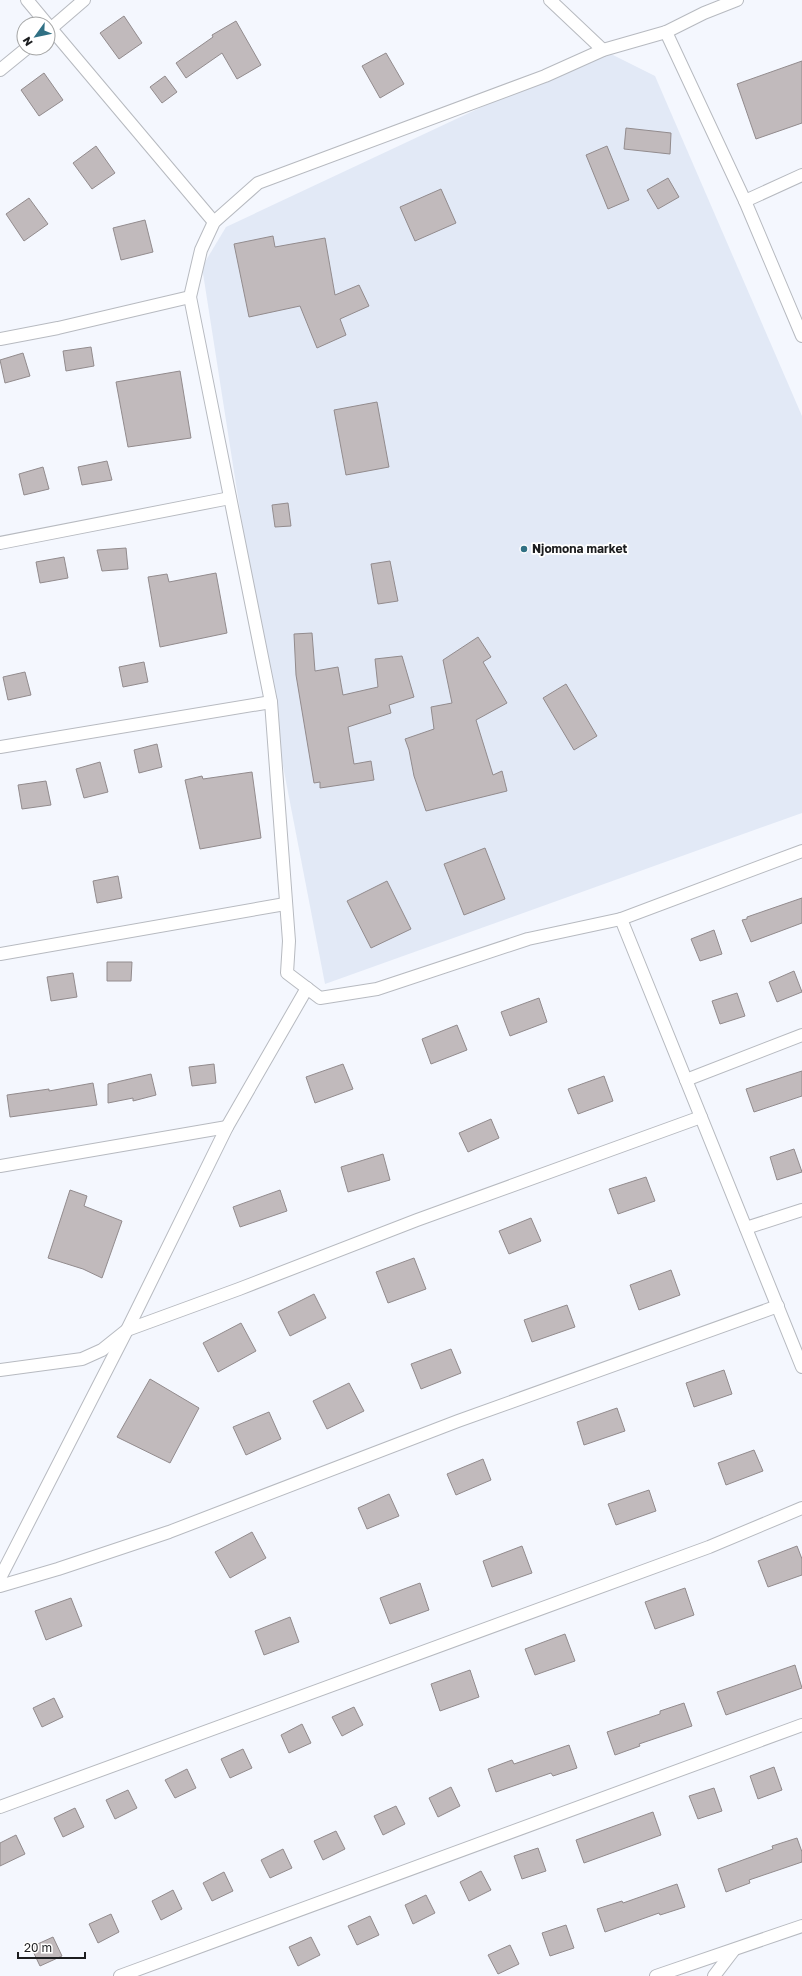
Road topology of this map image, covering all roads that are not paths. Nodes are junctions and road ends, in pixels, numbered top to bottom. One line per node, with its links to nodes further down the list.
1 (27, 0): 5 (lane)
2 (84, 0): 6 (lane)
3 (550, 0): 9 (lane)
4 (737, 0): 7 (lane)
5 (39, 16)
6 (56, 21)
7 (666, 32): 9 (lane); 13 (lane)
8 (56, 36): 14 (lane)
9 (603, 50): 14 (lane)
10 (17, 56): 11 (lane)
11 (0, 70)
12 (802, 175): 13 (lane)
13 (745, 200): 16 (lane)
14 (214, 222): 15 (lane)
15 (190, 297): 17 (lane); 18 (lane)
16 (802, 336)
17 (0, 339)
18 (230, 498): 19 (lane); 20 (lane)
19 (0, 543)
20 (270, 702): 21 (lane); 23 (lane)
21 (0, 747)
22 (802, 851): 24 (lane)
23 (285, 904): 25 (lane); 26 (lane)
24 (621, 919): 26 (lane); 28 (lane)
25 (0, 954)
26 (307, 988): 30 (lane)
27 (802, 1035): 28 (lane)
28 (686, 1080): 29 (lane)
29 (701, 1117): 33 (lane); 35 (lane)
30 (227, 1128): 31 (lane); 35 (lane)
31 (0, 1166)
32 (802, 1210): 33 (lane)
33 (746, 1228): 34 (lane)
34 (778, 1306): 36 (lane); 40 (lane)
35 (128, 1330): 37 (lane); 39 (lane)
36 (802, 1367)
37 (0, 1370)
38 (802, 1508): 42 (lane)
39 (0, 1578)
40 (0, 1586)
41 (802, 1724): 45 (lane)
42 (0, 1807)
43 (802, 1926): 44 (lane)
44 (733, 1950): 46 (lane); 47 (lane)
45 (120, 1976)
46 (656, 1976)
47 (714, 1976)

